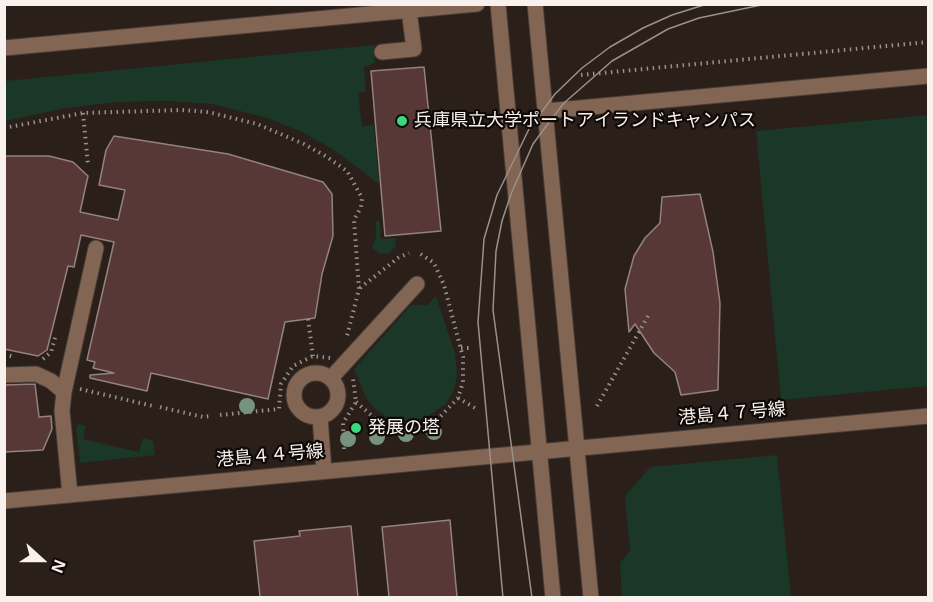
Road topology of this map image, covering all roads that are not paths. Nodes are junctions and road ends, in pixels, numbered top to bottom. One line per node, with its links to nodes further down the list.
1 (477, 4): 4 (street)
2 (498, 4): 17 (street)
3 (535, 4): 8 (street)
4 (410, 10): 5 (street); 6 (street)
5 (4, 48)
6 (382, 52)
7 (928, 76): 8 (street)
8 (546, 111): 16 (street)
9 (96, 248): 13 (street)
10 (417, 284): 12 (street)
11 (4, 375): 13 (street)
12 (332, 378): 15 (street); 15 (street)
13 (65, 386): 19 (street)
14 (928, 416): 16 (street, 港島４７号線)
15 (320, 417): 18 (street)
16 (578, 448): 17 (street, 港島４７号線); 22 (street)
17 (540, 451): 18 (street, 港島４４号線); 21 (street)
18 (324, 471): 19 (street, 港島４４号線)
19 (70, 495): 20 (street, 港島４４号線)
20 (4, 501)
21 (553, 597)
22 (591, 597)

